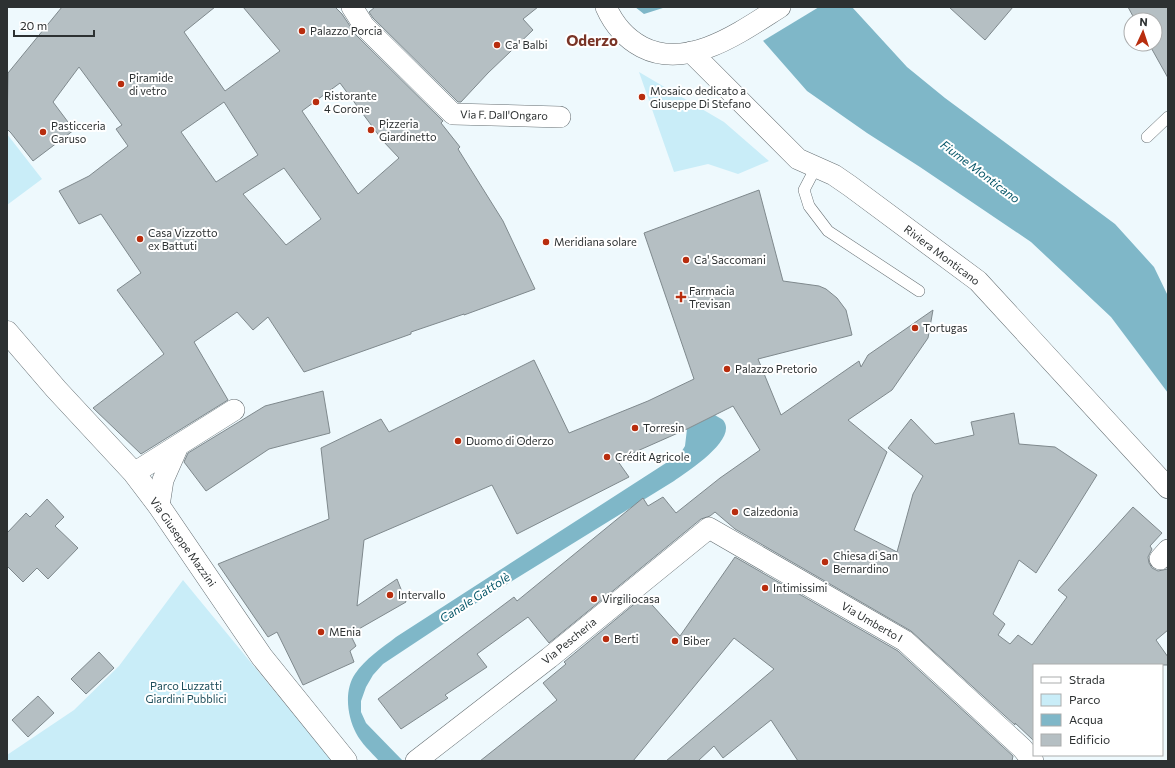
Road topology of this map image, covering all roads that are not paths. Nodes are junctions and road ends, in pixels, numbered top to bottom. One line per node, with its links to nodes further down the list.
1 (352, 7): 5 (street, Via F. Dall'Ongaro)
2 (606, 7): 4 (street)
3 (780, 7): 4 (street)
4 (691, 52): 8 (street, Riviera Monticano)
5 (560, 117)
6 (1168, 117): 7 (lane)
7 (1147, 137)
8 (816, 167): 9 (lane); 14 (street, Riviera Monticano)
9 (919, 291)
10 (7, 332): 13 (street, Via Giuseppe Mazzini)
11 (234, 410): 12 (street)
12 (178, 446): 13 (street); 15 (street)
13 (134, 473): 15 (street, Via Giuseppe Mazzini)
14 (1168, 488)
15 (159, 506): 18 (street, Via Giuseppe Mazzini)
16 (709, 528): 17 (street, Via Pescheria); 19 (street, Via Umberto I)
17 (422, 757)
18 (346, 761)
19 (1033, 761)

